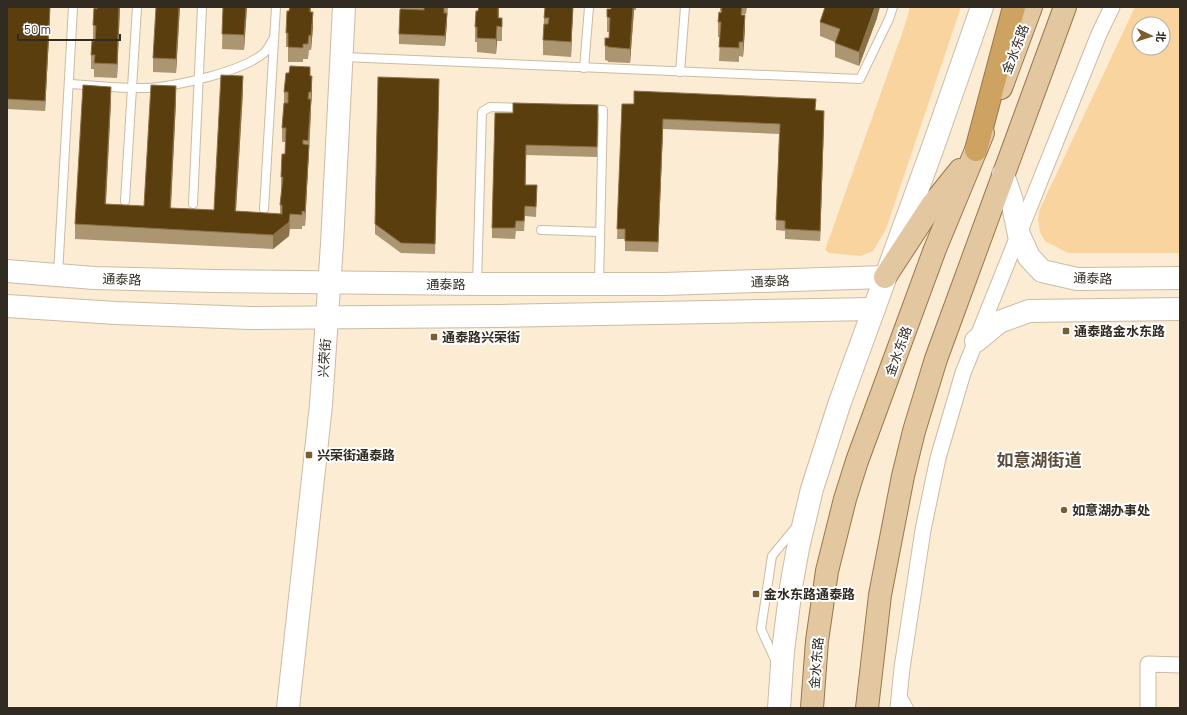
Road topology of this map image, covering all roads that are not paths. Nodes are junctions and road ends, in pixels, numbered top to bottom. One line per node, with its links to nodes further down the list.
1 (73, 7): 20 (lane)
2 (136, 7): 21 (lane)
3 (202, 7): 19 (lane)
4 (276, 7): 15 (lane)
5 (344, 7): 16 (street, 兴荣街)
6 (589, 7): 17 (lane)
7 (685, 7): 18 (lane)
8 (892, 7): 18 (lane)
9 (982, 7): 34 (street)
10 (1014, 7): 24 (highway)
11 (1031, 7): 24 (main road, 金水东路)
12 (1065, 7): 25 (main road)
13 (1080, 7): 25 (main road)
14 (1112, 7): 31 (street)
15 (274, 38): 19 (lane); 28 (lane)
16 (341, 57): 17 (lane); 36 (street, 兴荣街)
17 (584, 68): 18 (lane)
18 (680, 72)
19 (199, 78): 21 (lane); 27 (lane)
20 (69, 84): 21 (lane); 33 (lane)
21 (132, 87): 26 (lane)
22 (535, 108): 37 (lane)
23 (580, 109): 30 (lane)
24 (976, 150): 34 (main road); 48 (main road, 金水东路)
25 (1004, 174): 31 (street, 通泰路); 49 (main road)
26 (125, 201)
27 (193, 204)
28 (264, 209)
29 (541, 230): 30 (lane)
30 (600, 232): 38 (lane)
31 (1019, 235): 35 (street, 通泰路); 43 (street)
32 (7, 271): 33 (street, 通泰路)
33 (58, 275): 36 (street, 通泰路)
34 (885, 277): 38 (street, 通泰路); 40 (street)
35 (1180, 278)
36 (329, 283): 37 (street, 通泰路); 42 (street, 兴荣街)
37 (477, 284): 38 (street, 通泰路)
38 (599, 284)
39 (7, 306): 42 (street)
40 (874, 309): 42 (street); 47 (street)
41 (1180, 309): 43 (street)
42 (327, 318): 46 (street, 兴荣街)
43 (976, 341): 45 (street)
44 (1180, 665): 52 (street)
45 (900, 690): 50 (street); 51 (lane)
46 (288, 708)
47 (778, 708)
48 (812, 708)
49 (868, 708)
50 (898, 708)
51 (909, 708)
52 (1148, 708)

